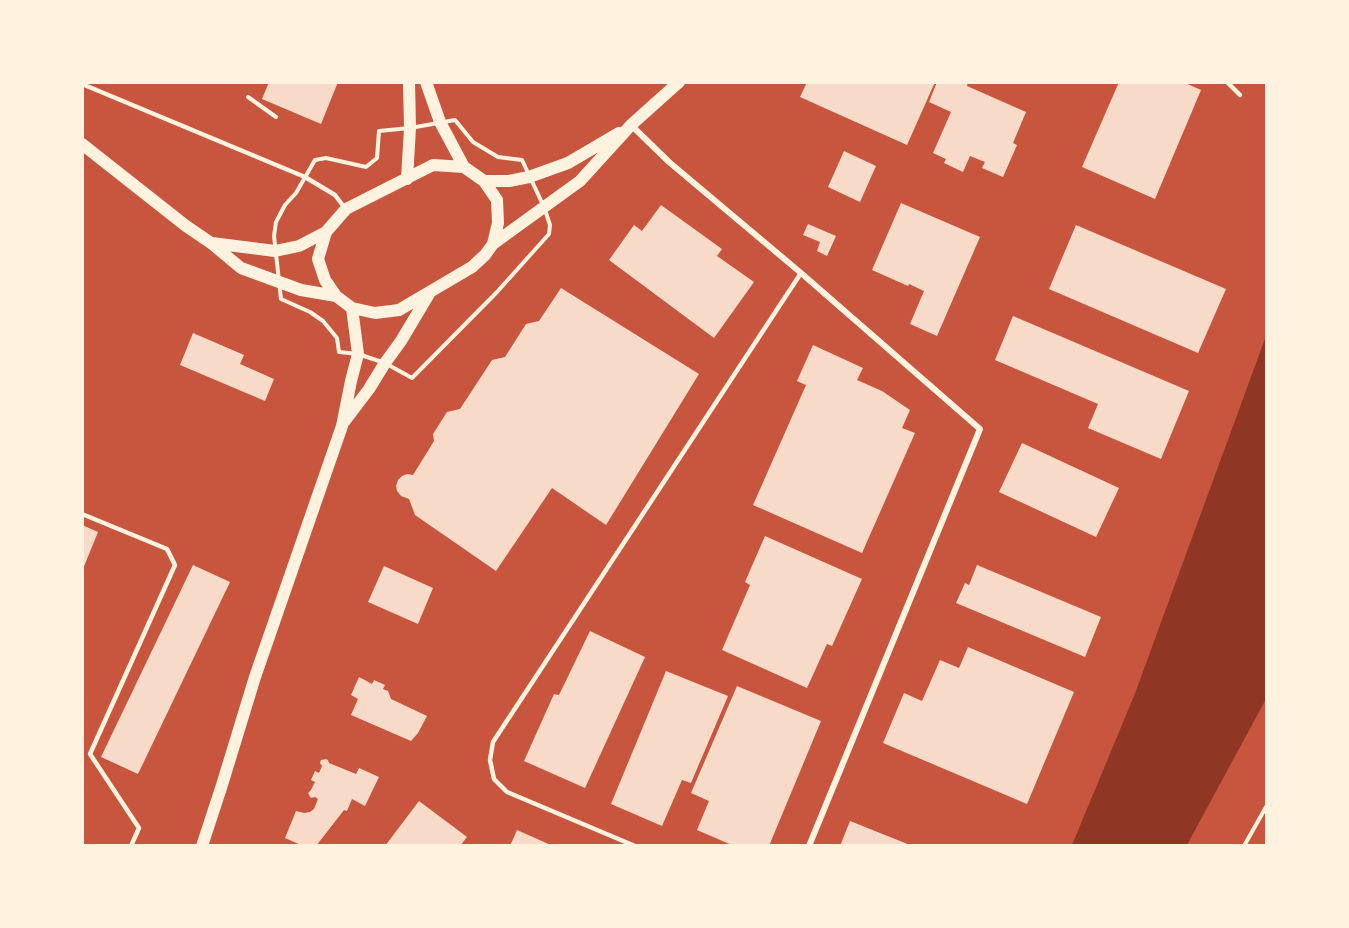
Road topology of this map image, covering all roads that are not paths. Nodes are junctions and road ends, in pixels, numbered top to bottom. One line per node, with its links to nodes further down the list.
1 (409, 82): 10 (main road)
2 (426, 82): 9 (main road)
3 (679, 82): 7 (main road)
4 (1227, 82): 6 (lane)
5 (82, 84): 12 (lane)
6 (1240, 96)
7 (631, 125): 11 (main road); 15 (main road); 16 (street)
8 (82, 144): 14 (main road)
9 (464, 167): 10 (main road); 11 (main road)
10 (407, 179): 12 (main road)
11 (484, 181): 15 (main road)
12 (346, 209): 13 (main road)
13 (326, 232): 14 (main road); 18 (main road)
14 (211, 243): 18 (main road)
15 (493, 244): 17 (main road)
16 (801, 273): 24 (lane); 25 (street)
17 (430, 292): 19 (main road); 20 (main road)
18 (336, 296): 19 (main road)
19 (352, 308): 20 (main road)
20 (342, 426): 23 (main road)
21 (82, 514): 22 (lane)
22 (131, 846)
23 (202, 846)
24 (634, 846)
25 (809, 846)

